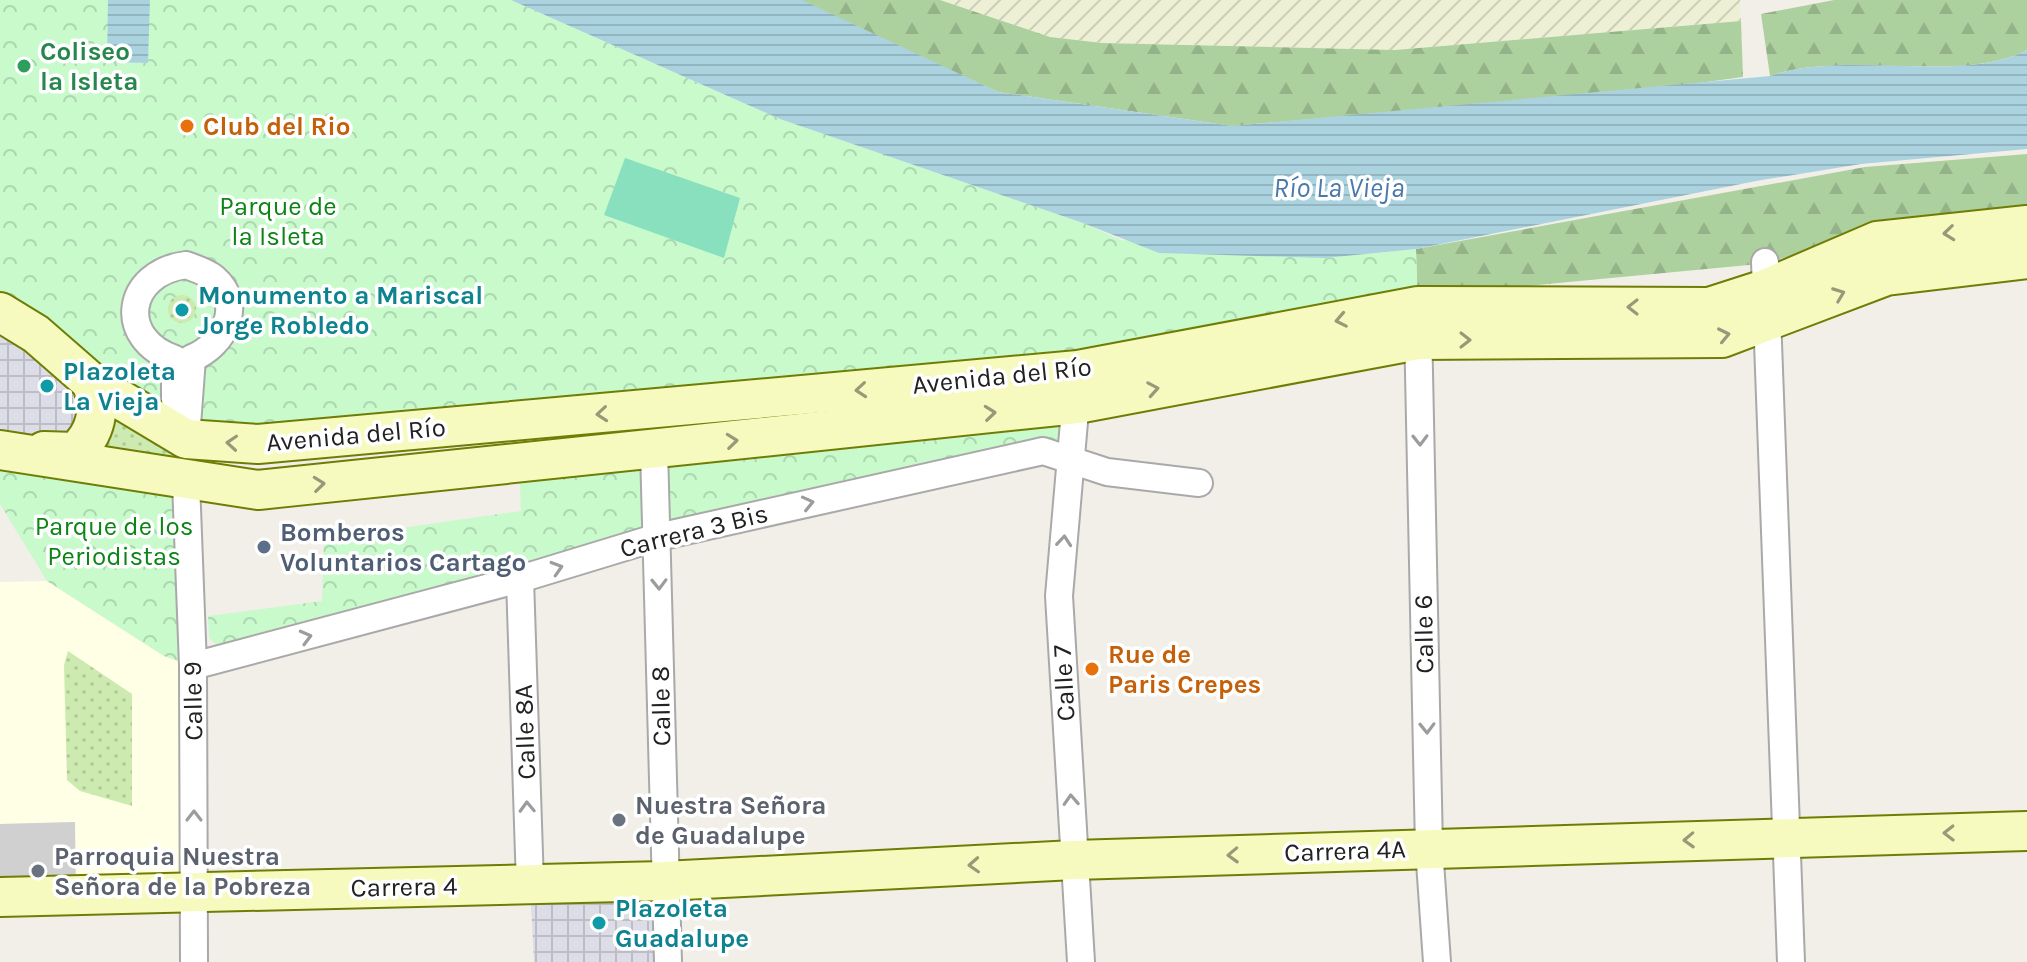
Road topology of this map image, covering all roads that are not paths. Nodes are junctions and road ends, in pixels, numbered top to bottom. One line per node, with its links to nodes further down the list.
1 (2027, 225): 3 (main road, Avenida del Río, one-way to 3)
2 (2027, 259): 3 (main road, Avenida del Río, one-way to 2)
3 (1765, 291): 5 (main road, Avenida del Río); 19 (street)
4 (0, 312): 7 (main road, Avenida del Río)
5 (1418, 323): 8 (main road, Avenida del Río); 20 (street, Calle 6, one-way to 20)
6 (184, 358): 9 (street, Calle 9)
7 (91, 382): 9 (main road, Avenida del Río); 11 (main road)
8 (1078, 387): 9 (main road, Avenida del Río, one-way to 9); 10 (main road, Avenida del Río, one-way to 8); 12 (street, Calle 7)
9 (186, 439): 13 (main road, Calle 9)
10 (654, 450): 13 (main road, Avenida del Río, one-way to 10); 15 (street, Calle 8)
11 (23, 451): 13 (main road, Avenida del Río)
12 (1072, 459): 14 (street, Carrera 3 Bis); 15 (street, Carrera 3 Bis, one-way to 12); 21 (street, Calle 7, one-way to 12)
13 (186, 482): 17 (street, Calle 9)
14 (1199, 483)
15 (658, 537): 16 (street, Carrera 3 Bis, one-way to 15); 22 (street, Calle 8, one-way to 22)
16 (520, 579): 17 (street, Carrera 3 Bis, one-way to 16); 23 (street, Calle 8A, one-way to 16)
17 (193, 666): 24 (street, Calle 9, one-way to 17)
18 (2027, 831): 19 (main road, Carrera 4A, one-way to 19)
19 (1785, 838): 20 (main road, Carrera 4A, one-way to 20); 30 (street)
20 (1429, 848): 21 (main road, Carrera 4A, one-way to 21); 29 (street, Calle 6)
21 (1074, 860): 22 (main road, Carrera 4A, one-way to 22); 28 (street, Calle 7)
22 (664, 881): 23 (main road, Carrera 4); 27 (street, Calle 8)
23 (530, 885): 24 (main road, Carrera 4)
24 (194, 894): 25 (main road, Carrera 4); 26 (street, Calle 9)
25 (0, 897)
26 (194, 962)
27 (668, 962)
28 (1081, 962)
29 (1437, 962)
30 (1791, 962)

